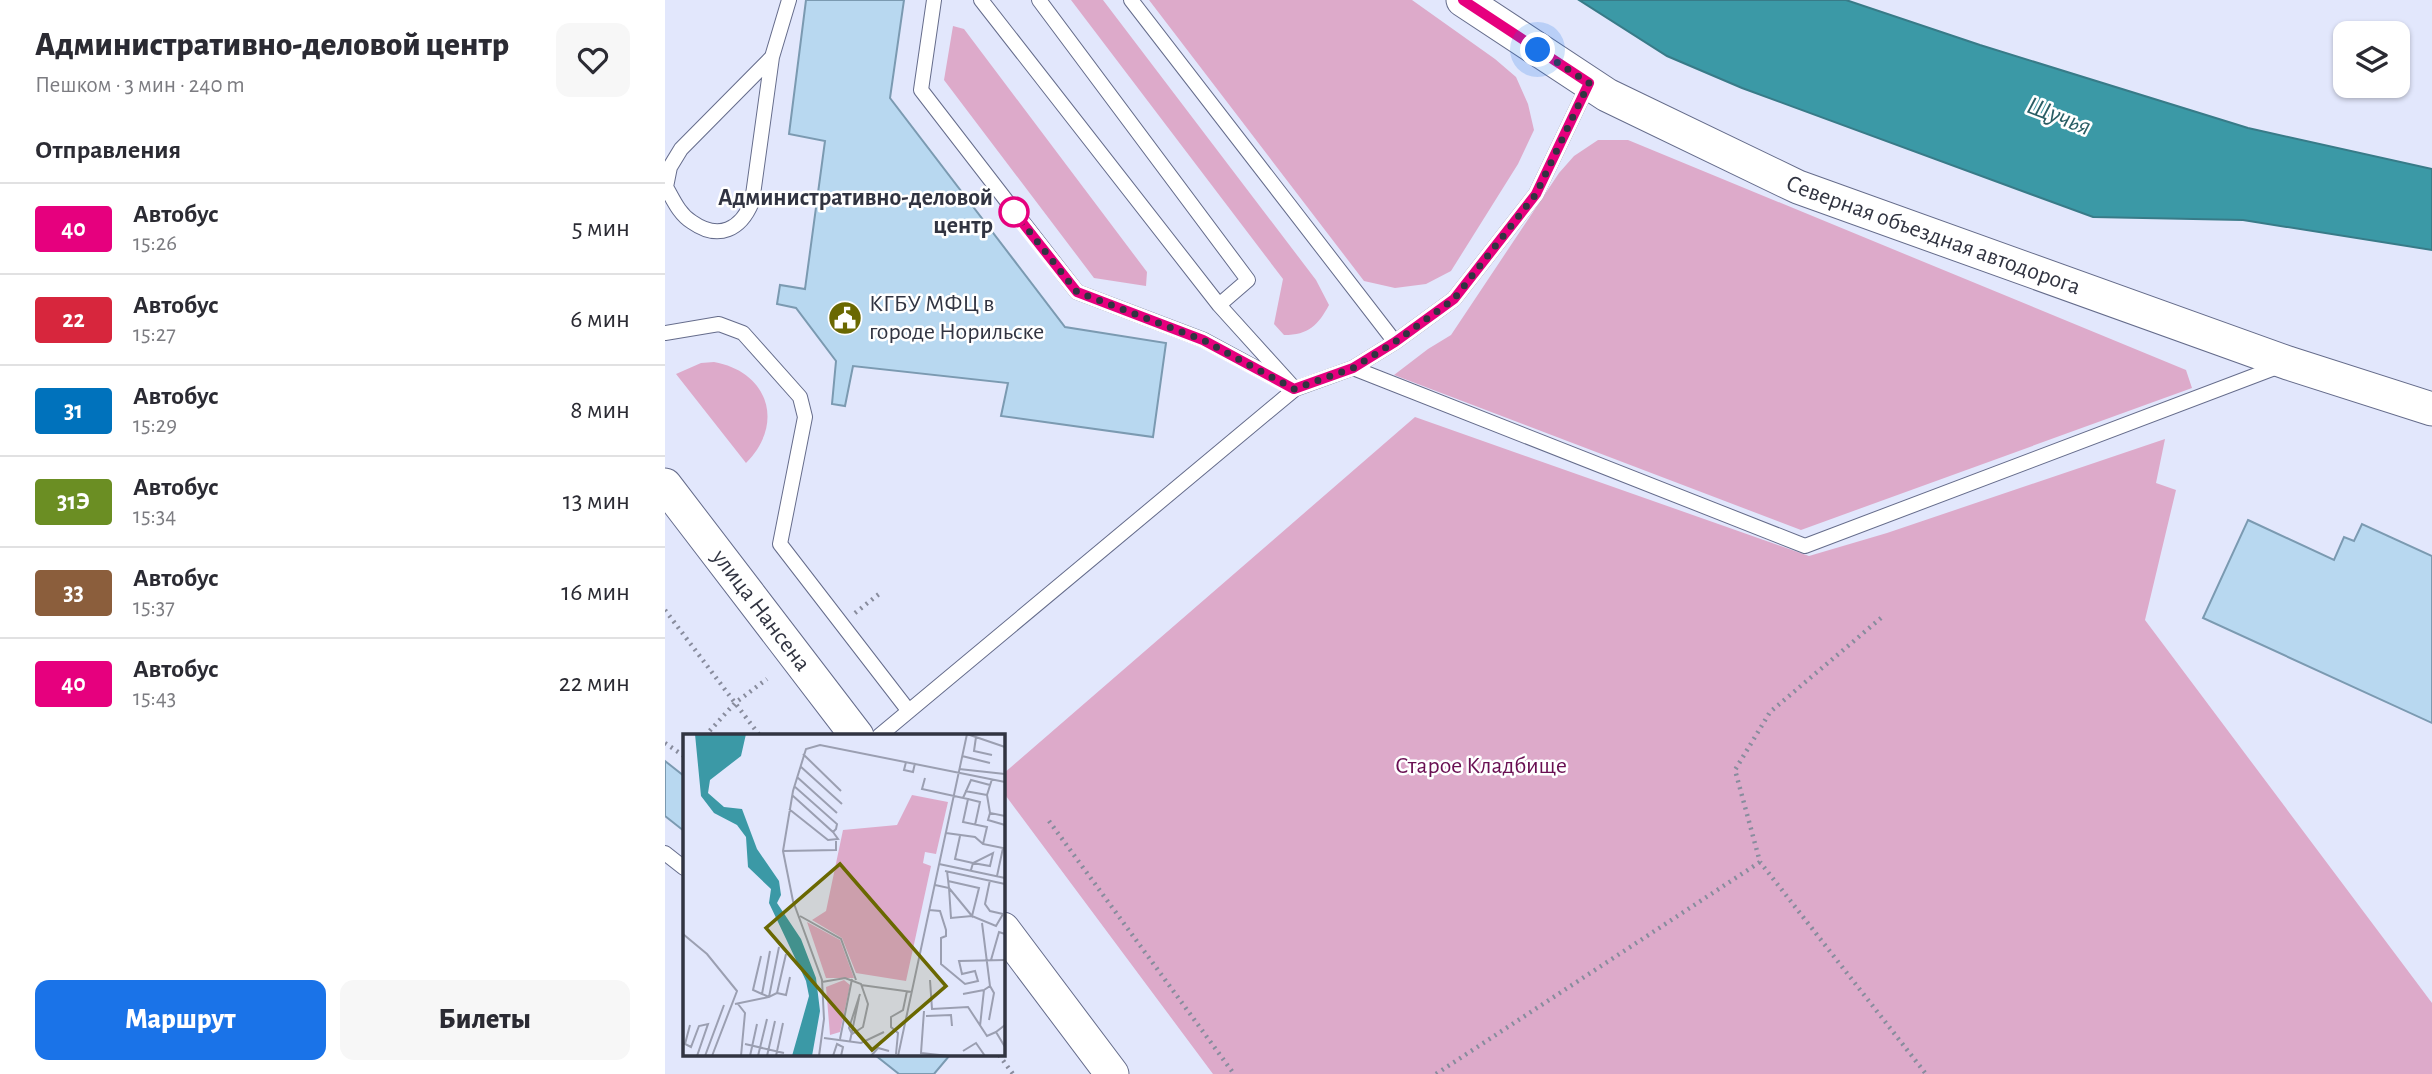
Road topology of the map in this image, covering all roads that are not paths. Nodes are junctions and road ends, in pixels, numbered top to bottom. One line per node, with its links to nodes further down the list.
1 (789, 0): 7 (lane)
2 (934, 0): 14 (lane)
3 (981, 0): 9 (lane)
4 (1039, 0): 9 (lane)
5 (1131, 0): 11 (lane)
6 (1463, 0): 8 (street, Северная объездная автодорога)
7 (772, 57): 7 (lane)
8 (1589, 83): 11 (lane); 12 (street, Северная объездная автодорога)
9 (1219, 305): 14 (lane)
10 (665, 333): 17 (lane)
11 (1395, 342): 13 (lane)
12 (2288, 363): 13 (lane); 15 (street, Северная объездная автодорога)
13 (1353, 368): 14 (lane)
14 (1294, 389): 17 (lane)
15 (2432, 409)
16 (665, 485): 18 (street, улица Нансена)
17 (908, 710): 19 (lane)
18 (855, 734)
19 (881, 734)
20 (665, 853): 21 (lane)
21 (683, 867)
22 (1005, 932): 23 (street)
23 (1112, 1074)

